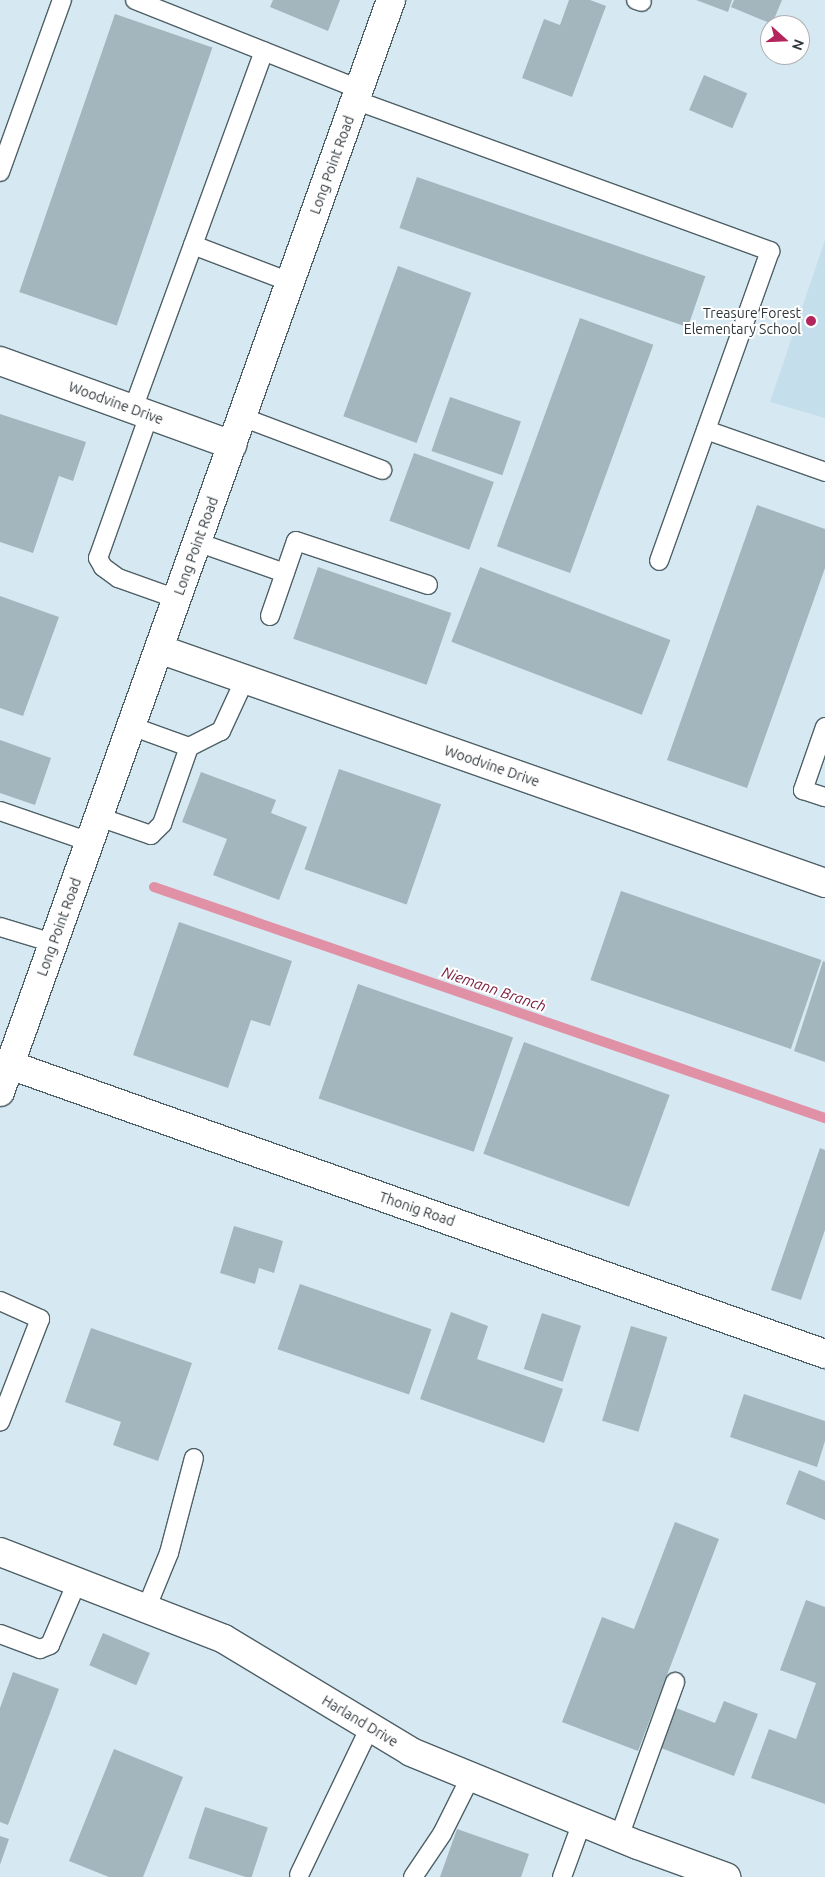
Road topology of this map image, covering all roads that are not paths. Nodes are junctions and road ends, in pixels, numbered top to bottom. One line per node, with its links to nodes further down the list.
1 (62, 0): 6 (lane)
2 (135, 0): 4 (lane)
3 (391, 0): 5 (street, Long Point Road)
4 (264, 51): 5 (lane); 7 (lane)
5 (357, 94): 8 (street, Long Point Road); 12 (lane)
6 (0, 172)
7 (193, 245): 8 (lane); 10 (lane)
8 (290, 282): 11 (street, Long Point Road)
9 (0, 361): 10 (street, Woodvine Drive)
10 (141, 412): 13 (street, Woodvine Drive); 20 (lane)
11 (242, 417): 13 (street, Long Point Road); 14 (lane)
12 (706, 430): 15 (lane); 17 (lane)
13 (232, 445): 16 (street, Long Point Road)
14 (382, 470)
15 (825, 472)
16 (197, 542): 18 (lane); 20 (street, Long Point Road)
17 (659, 561)
18 (285, 572): 19 (lane); 21 (lane)
19 (428, 585)
20 (177, 599): 22 (street, Long Point Road)
21 (270, 616)
22 (159, 649): 23 (street, Woodvine Drive); 24 (street, Long Point Road)
23 (245, 679): 26 (lane); 30 (street, Woodvine Drive)
24 (131, 726): 26 (lane); 29 (street, Long Point Road)
25 (825, 727): 27 (lane)
26 (189, 747): 29 (lane)
27 (825, 797)
28 (0, 811): 29 (lane)
29 (94, 830): 32 (street, Long Point Road)
30 (825, 883)
31 (0, 927): 32 (lane)
32 (53, 943): 33 (street, Long Point Road)
33 (10, 1065): 34 (street, Long Point Road); 36 (street, Thonig Road)
34 (0, 1092)
35 (0, 1301): 37 (lane)
36 (825, 1354)
37 (0, 1422)
38 (194, 1458): 41 (lane)
39 (0, 1552): 40 (street, Harland Drive)
40 (77, 1582): 41 (street, Harland Drive); 42 (lane)
41 (146, 1608): 44 (street, Harland Drive)
42 (0, 1634)
43 (675, 1682): 47 (lane)
44 (370, 1727): 45 (street, Harland Drive); 48 (lane)
45 (471, 1776): 46 (street, Harland Drive); 49 (lane)
46 (582, 1822): 47 (street, Harland Drive); 50 (lane)
47 (619, 1837): 51 (street, Harland Drive)
48 (299, 1875)
49 (413, 1877)
50 (562, 1877)
51 (726, 1877)

